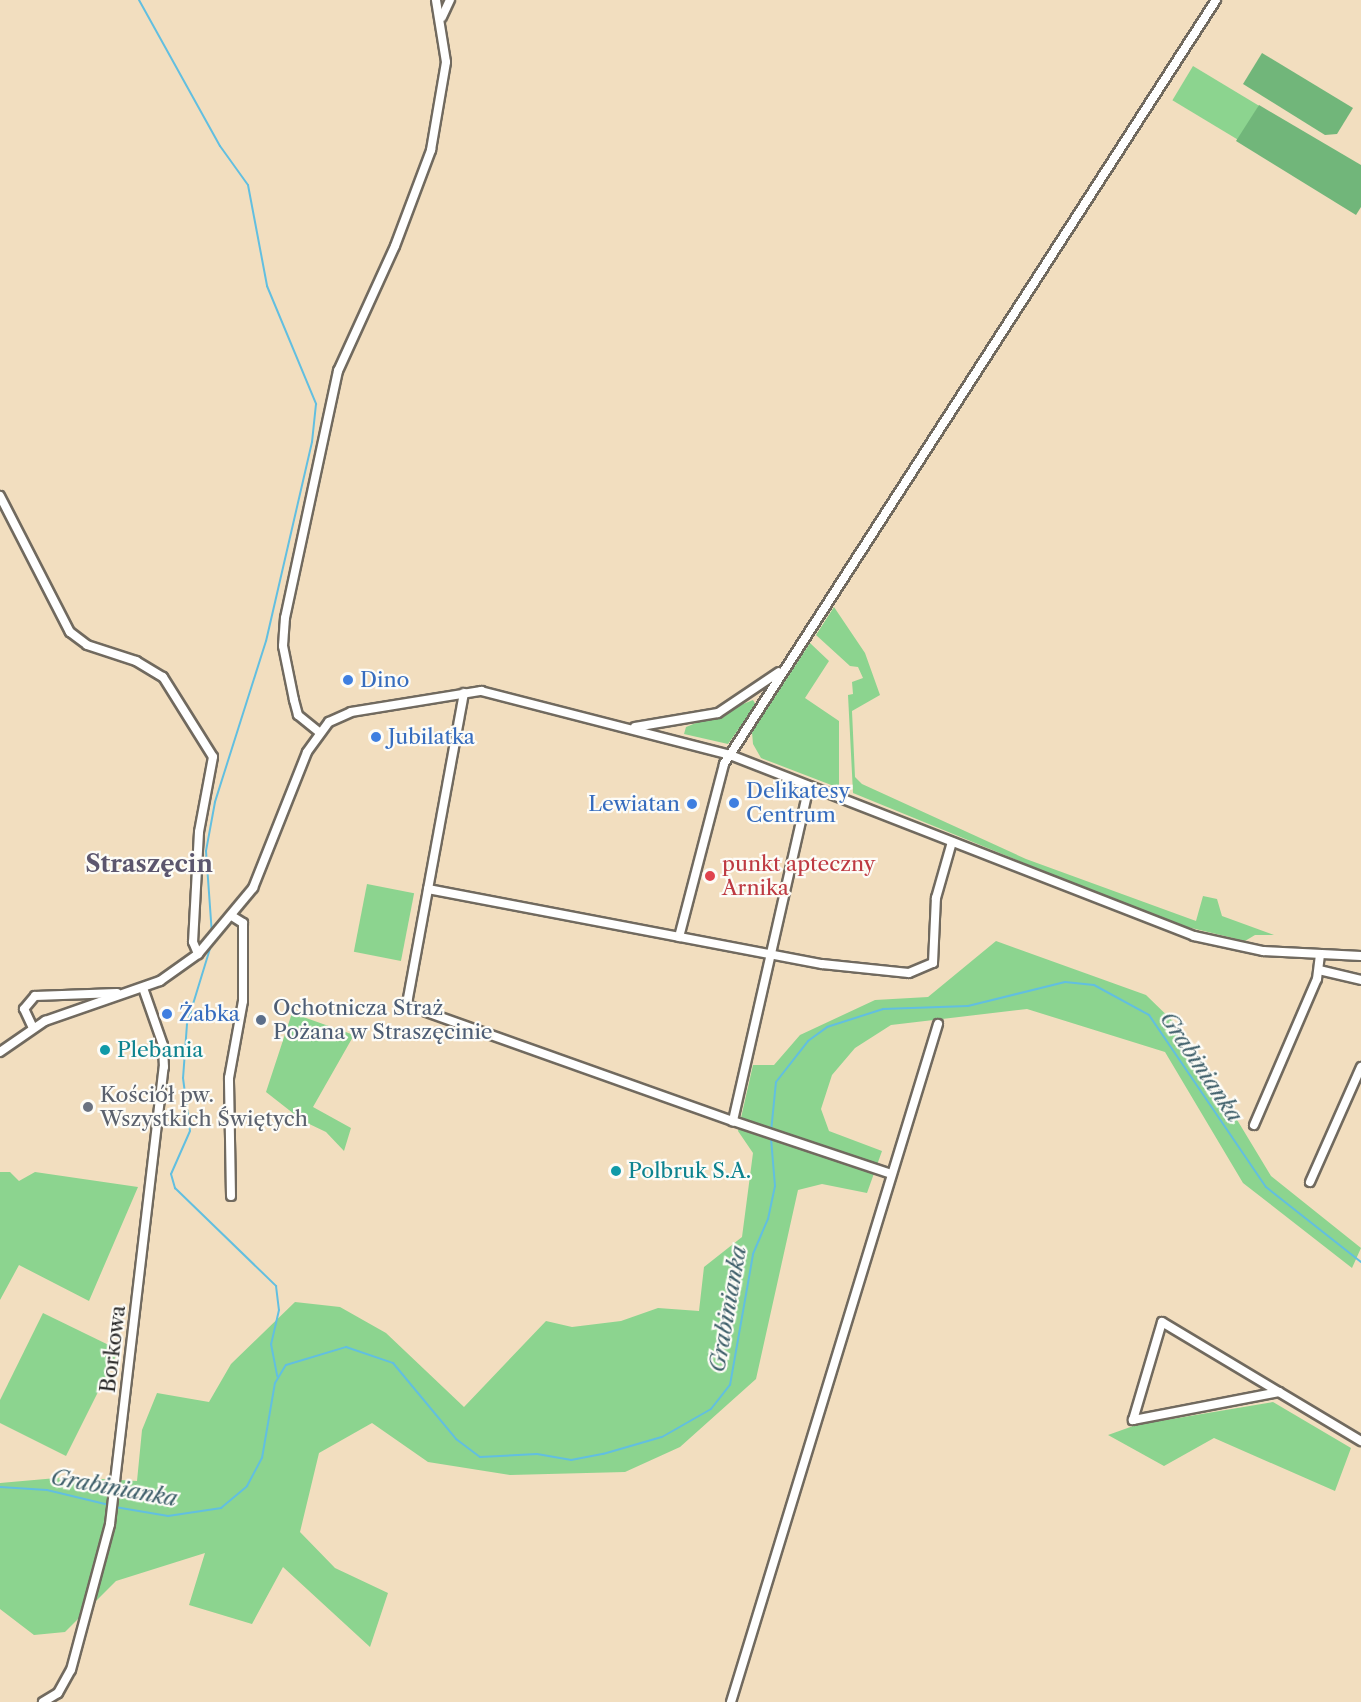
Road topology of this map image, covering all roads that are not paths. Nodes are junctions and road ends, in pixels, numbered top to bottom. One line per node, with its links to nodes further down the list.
1 (436, 0): 4 (street)
2 (450, 0): 4 (street)
3 (1216, 0): 6 (street)
4 (442, 17): 9 (street)
5 (0, 496): 16 (street)
6 (786, 666): 8 (street); 10 (street)
7 (464, 693): 8 (street); 9 (street); 13 (street)
8 (630, 728): 10 (street)
9 (319, 732): 14 (street)
10 (730, 755): 11 (street); 15 (street)
11 (809, 786): 12 (street); 17 (street)
12 (952, 842): 17 (street); 18 (street)
13 (428, 889): 15 (street); 28 (street)
14 (231, 917): 16 (street); 32 (street)
15 (679, 937): 17 (street)
16 (201, 951): 22 (street)
17 (771, 954): 28 (street)
18 (1320, 954): 19 (street); 20 (street)
19 (1361, 956)
20 (1319, 970): 21 (street); 29 (street)
21 (1361, 980)
22 (143, 988): 23 (street); 35 (street, Borkowa)
23 (124, 993): 25 (street); 25 (street)
24 (938, 1024): 30 (street)
25 (33, 1029): 26 (street)
26 (0, 1052)
27 (1361, 1067): 31 (street)
28 (733, 1121): 30 (street)
29 (1254, 1125)
30 (891, 1174): 36 (street)
31 (1310, 1182)
32 (231, 1196)
33 (1279, 1392): 33 (street); 34 (street)
34 (1361, 1442)
35 (43, 1702)
36 (731, 1702)

